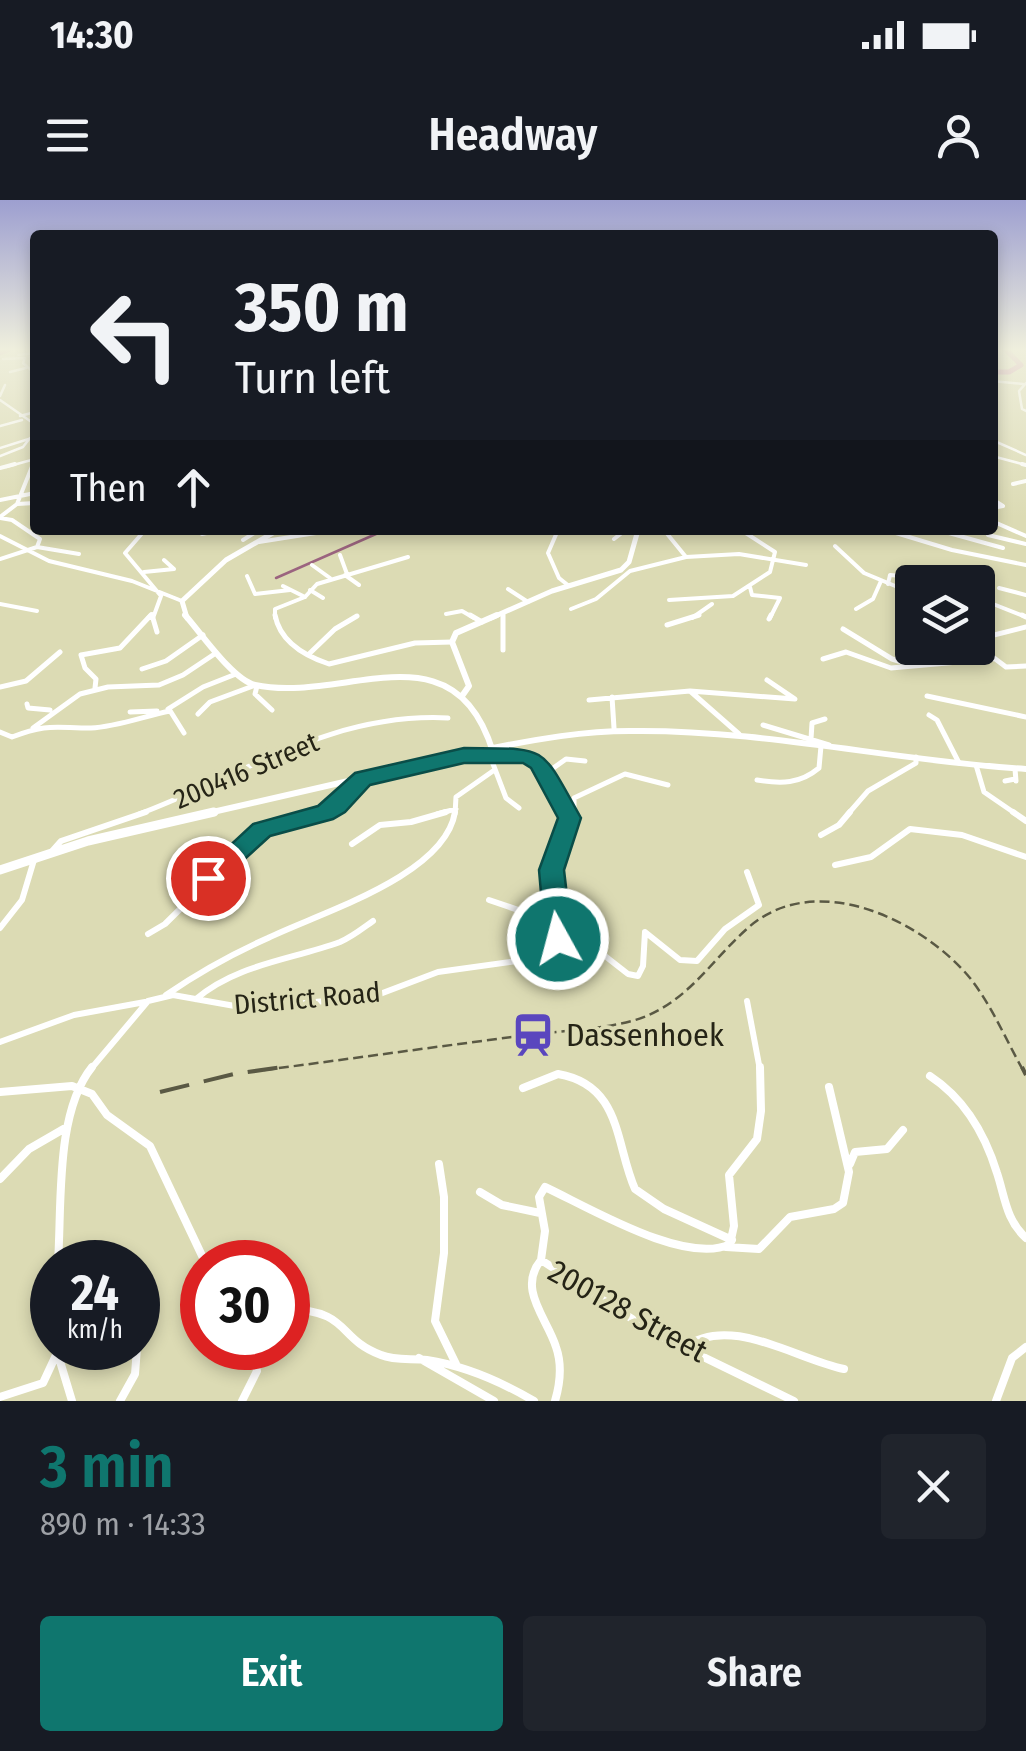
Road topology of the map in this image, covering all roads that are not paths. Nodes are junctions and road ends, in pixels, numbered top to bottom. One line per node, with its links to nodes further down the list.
1 (5, 405): 3 (street)
2 (30, 414): 3 (street)
3 (23, 418): 4 (street); 5 (street)
4 (30, 422)
5 (0, 426)
6 (30, 439): 9 (street)
7 (30, 440): 11 (street)
8 (998, 443): 10 (street)
9 (0, 448)
10 (1026, 455)
11 (0, 456)
12 (998, 458): 14 (street)
13 (30, 460): 15 (street)
14 (1026, 465)
15 (0, 468)
16 (30, 472): 19 (street)
17 (1026, 481): 18 (street)
18 (1013, 484)
19 (22, 493): 20 (street); 21 (street); 23 (street)
20 (30, 493)
21 (0, 500)
22 (30, 503): 23 (street)
23 (17, 504): 24 (street)
24 (0, 518): 26 (street)
25 (998, 524): 41 (street)
26 (30, 532)
27 (35, 535): 45 (street)
28 (140, 535): 60 (street)
29 (250, 535): 43 (street)
30 (269, 535): 43 (street)
31 (308, 535): 43 (street)
32 (556, 535): 72 (street)
33 (617, 535): 42 (street)
34 (637, 535): 59 (street)
35 (670, 535): 52 (street)
36 (749, 535): 55 (street)
37 (916, 535): 58 (street)
38 (955, 535): 47 (street)
39 (992, 535): 44 (street)
40 (0, 536): 48 (street)
41 (1026, 536)
42 (614, 538)
43 (254, 543): 84 (street)
44 (1026, 544)
45 (37, 546): 48 (street); 49 (street)
46 (834, 546): 61 (street)
47 (1003, 548)
48 (22, 552): 53 (street); 74 (street)
49 (80, 554)
50 (340, 555): 62 (street)
51 (408, 557): 62 (street)
52 (686, 557): 55 (street); 59 (street)
53 (0, 559)
54 (164, 560): 60 (street)
55 (774, 561): 56 (street); 73 (street)
56 (806, 564)
57 (312, 565): 66 (street)
58 (1026, 565)
59 (627, 570): 72 (street); 89 (street)
60 (144, 572): 68 (street)
61 (863, 572): 64 (street); 67 (street)
62 (346, 575): 66 (street); 71 (street)
63 (247, 576): 77 (street)
64 (850, 576)
65 (895, 576): 67 (street)
66 (333, 579): 78 (street)
67 (885, 582): 69 (street); 91 (street)
68 (154, 584): 74 (street); 80 (street)
69 (895, 584)
70 (283, 586): 77 (street)
71 (358, 586)
72 (569, 586): 86 (street)
73 (750, 587): 85 (street); 97 (street)
74 (148, 588): 80 (street)
75 (999, 588): 79 (street)
76 (508, 589): 86 (street)
77 (290, 590): 81 (street)
78 (310, 590): 81 (street); 82 (street)
79 (1026, 595)
80 (161, 596): 84 (street); 92 (street)
81 (304, 597): 109 (street)
82 (323, 598)
83 (669, 600): 85 (street)
84 (182, 601): 103 (street)
85 (714, 601): 99 (street)
86 (528, 602): 94 (street)
87 (995, 605): 96 (street)
88 (2, 607): 90 (street)
89 (571, 609)
90 (37, 610)
91 (856, 610)
92 (152, 614): 102 (street); 120 (street)
93 (446, 614): 98 (street)
94 (503, 614): 98 (street); 106 (street)
95 (357, 616): 109 (street)
96 (1026, 617)
97 (769, 619)
98 (482, 622): 105 (street)
99 (667, 625)
100 (1026, 627): 104 (street)
101 (843, 630): 113 (street)
102 (156, 632)
103 (203, 635): 108 (street); 115 (street)
104 (995, 637)
105 (452, 642): 109 (street); 122 (street)
106 (503, 650)
107 (60, 652): 119 (street)
108 (218, 652): 116 (street); 120 (street)
109 (310, 654)
110 (823, 659): 113 (street)
111 (995, 660): 114 (street)
112 (927, 665): 113 (street)
113 (916, 666)
114 (1026, 666)
115 (142, 669)
116 (236, 674): 118 (street); 128 (street)
117 (767, 680): 121 (street)
118 (255, 686): 122 (street); 129 (street); 131 (street)
119 (0, 687)
120 (94, 689): 127 (street)
121 (690, 692): 124 (street); 141 (street)
122 (462, 696): 145 (street)
123 (926, 696): 135 (street)
124 (612, 697): 125 (street); 138 (street)
125 (589, 700)
126 (28, 704): 127 (street)
127 (54, 710): 137 (street)
128 (169, 710): 130 (street); 137 (street); 140 (street)
129 (272, 710)
130 (130, 712)
131 (198, 714)
132 (930, 715): 148 (street)
133 (448, 718): 163 (street, 200416 Street)
134 (825, 718): 142 (street)
135 (1026, 718)
136 (763, 725): 142 (street)
137 (32, 728): 139 (street)
138 (614, 728): 141 (street); 145 (street)
139 (0, 732)
140 (184, 733)
141 (742, 736): 143 (street)
142 (811, 739): 144 (street)
143 (821, 746): 144 (street); 154 (street)
144 (831, 747): 146 (street)
145 (490, 750): 151 (street); 152 (street); 153 (street)
146 (916, 758): 148 (street); 161 (street)
147 (585, 761): 152 (street)
148 (960, 763): 149 (street)
149 (976, 765): 150 (street); 159 (street)
150 (1022, 770): 155 (street)
151 (493, 772): 157 (street); 158 (street)
152 (545, 774): 160 (street)
153 (362, 779): 163 (street); 173 (street)
154 (757, 780)
155 (1005, 781)
156 (668, 785): 160 (street)
157 (518, 808)
158 (456, 809): 162 (street); 175 (street)
159 (1023, 818)
160 (569, 821): 170 (street)
161 (821, 835)
162 (352, 844)
163 (52, 851): 164 (street)
164 (34, 857): 167 (street); 172 (street)
165 (1026, 858): 166 (street)
166 (835, 865)
167 (0, 870)
168 (747, 872): 174 (street)
169 (489, 900): 170 (street)
170 (556, 917): 174 (street)
171 (373, 921): 176 (street)
172 (0, 928)
173 (148, 934)
174 (554, 948): 176 (street, District Road)
175 (165, 996): 176 (street, District Road); 178 (street, District Road)
176 (196, 1000)
177 (747, 1001): 195 (street)
178 (148, 1002): 179 (street, District Road); 181 (street)
179 (0, 1042)
180 (930, 1076): 192 (street)
181 (78, 1088): 184 (street); 185 (street); 194 (street)
182 (523, 1088): 195 (street)
183 (828, 1088): 188 (street)
184 (0, 1092)
185 (67, 1126): 189 (street); 193 (street)
186 (903, 1130): 188 (street)
187 (439, 1164): 201 (street)
188 (848, 1166): 195 (street)
189 (0, 1179)
190 (480, 1192): 191 (street)
191 (540, 1213): 195 (street); 196 (street)
192 (1026, 1238)
193 (59, 1240)
194 (195, 1240)
195 (729, 1244)
196 (541, 1260): 199 (street, 200128 Street); 213 (street, 200128 Street)
197 (310, 1312): 200 (street)
198 (1026, 1347): 215 (street)
199 (685, 1348): 206 (street); 214 (street, 200128 Street)
200 (418, 1358): 201 (street); 211 (street)
201 (456, 1364): 212 (street)
202 (48, 1370): 207 (street)
203 (62, 1370): 208 (street)
204 (135, 1370): 209 (street)
205 (257, 1370): 210 (street)
206 (844, 1370)
207 (0, 1397)
208 (72, 1401)
209 (120, 1401)
210 (242, 1401)
211 (494, 1401)
212 (534, 1401)
213 (555, 1401)
214 (794, 1401)
215 (996, 1401)

